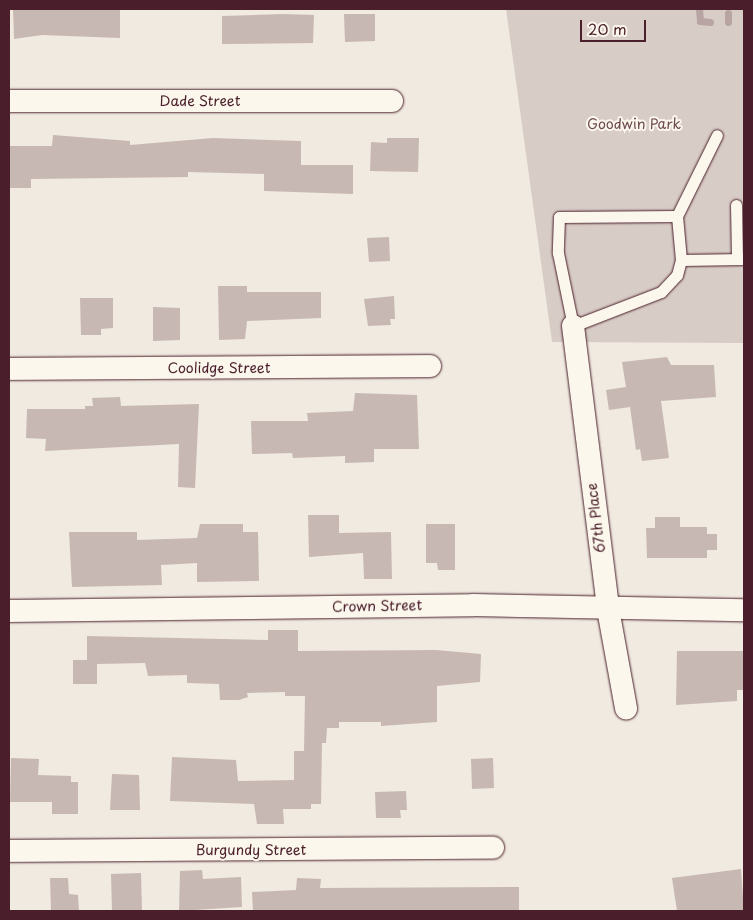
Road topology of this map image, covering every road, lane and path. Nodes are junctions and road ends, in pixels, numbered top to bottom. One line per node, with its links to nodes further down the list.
1 (9, 100): 2 (street, Dade Street)
2 (392, 101)
3 (717, 135): 5 (lane)
4 (736, 205): 6 (lane)
5 (677, 216): 7 (lane); 8 (lane)
6 (741, 259): 7 (lane)
7 (681, 260): 8 (lane)
8 (573, 326): 11 (street, 67th Place)
9 (430, 366): 10 (street, Coolidge Street)
10 (9, 369)
11 (608, 609): 12 (street, Crown Street); 13 (street, Crown Street); 14 (street, 67th Place)
12 (744, 610)
13 (9, 611)
14 (626, 708)
15 (493, 848): 16 (street, Burgundy Street)
16 (9, 852)

